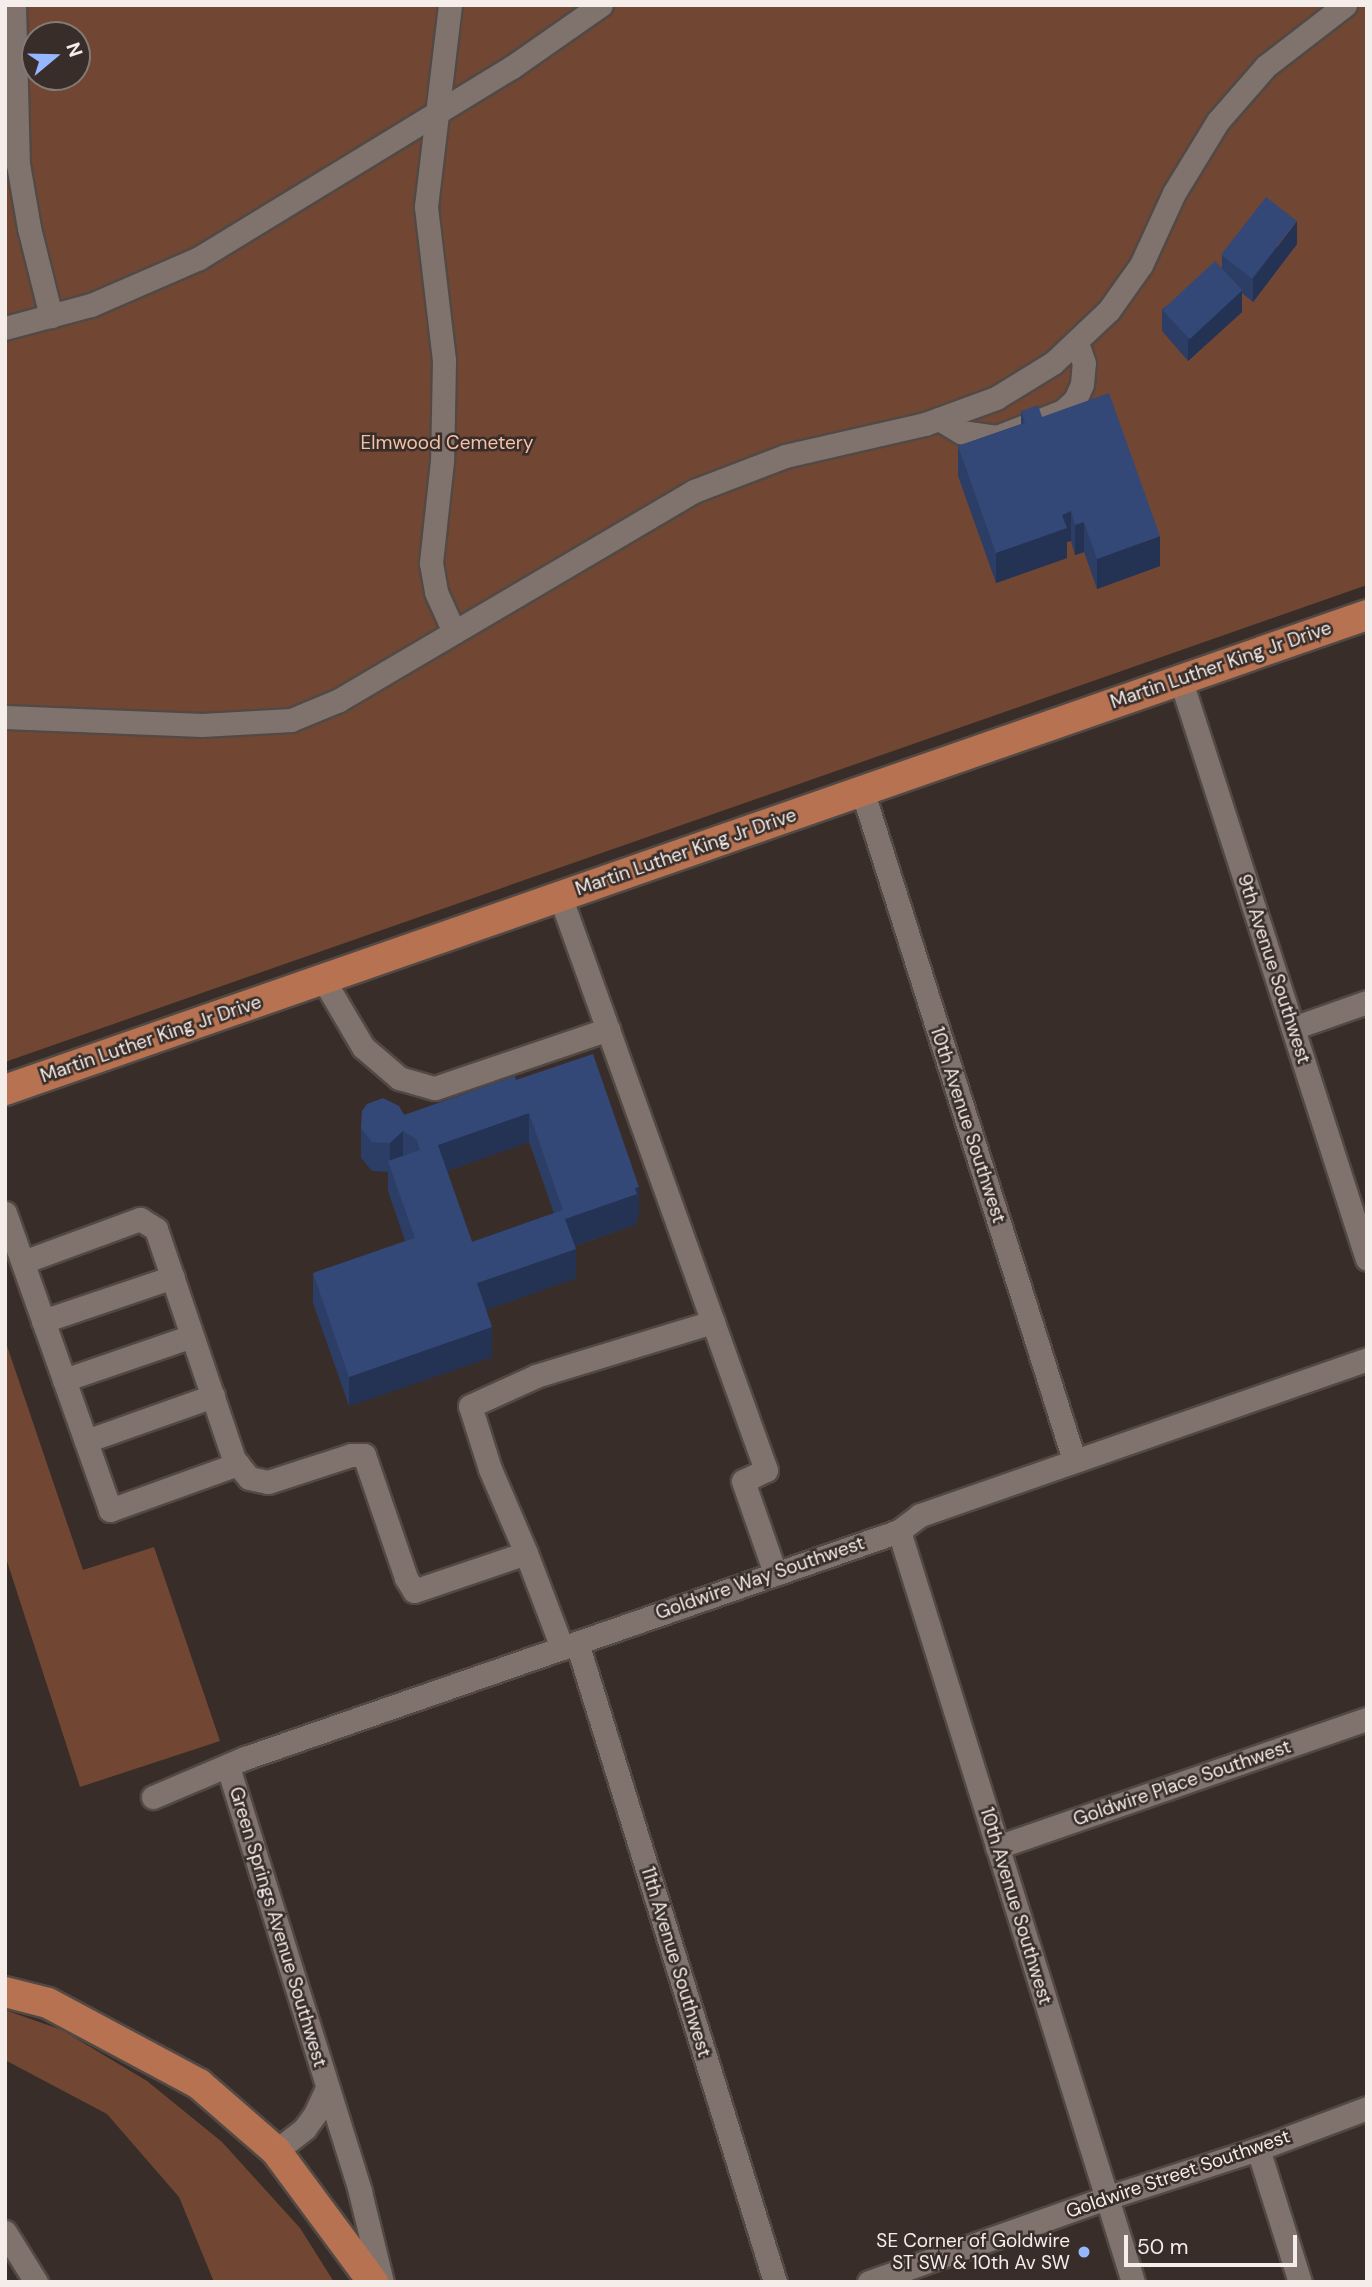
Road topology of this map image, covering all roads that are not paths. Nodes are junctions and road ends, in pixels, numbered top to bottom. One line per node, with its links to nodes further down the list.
1 (14, 5): 6 (street)
2 (450, 5): 5 (street)
3 (601, 5): 5 (street)
4 (1345, 5): 8 (street)
5 (437, 113): 6 (street); 11 (street)
6 (51, 316): 7 (street)
7 (5, 328)
8 (1077, 343): 9 (street); 9 (street)
9 (939, 419): 11 (street)
10 (1367, 615): 12 (main road, Martin Luther King Jr Drive)
11 (454, 632): 13 (street)
12 (1181, 678): 14 (main road, Martin Luther King Jr Drive); 18 (street, 9th Avenue Southwest)
13 (5, 717)
14 (862, 790): 15 (main road, Martin Luther King Jr Drive); 32 (street, 10th Avenue Southwest)
15 (560, 896): 16 (main road, Martin Luther King Jr Drive); 19 (street)
16 (323, 979): 19 (street); 20 (main road, Martin Luther King Jr Drive)
17 (1367, 1002): 18 (street)
18 (1293, 1028): 22 (street, 9th Avenue Southwest)
19 (608, 1029): 26 (street)
20 (5, 1090)
21 (5, 1213): 23 (street)
22 (1367, 1259)
23 (23, 1262): 24 (street); 25 (street)
24 (173, 1277): 25 (street); 27 (street)
25 (43, 1321): 29 (street)
26 (713, 1322): 35 (street, 11th Avenue Southwest); 36 (street)
27 (192, 1336): 29 (street); 30 (street)
28 (1367, 1359): 32 (street, Goldwire Way Southwest)
29 (64, 1380): 31 (street)
30 (213, 1396): 31 (street); 33 (street)
31 (86, 1441): 33 (street)
32 (1074, 1460): 34 (street, Goldwire Way Southwest)
33 (238, 1464): 35 (street)
34 (899, 1531): 36 (street, Goldwire Way Southwest); 41 (street, 10th Avenue Southwest)
35 (526, 1553): 37 (street, 11th Avenue Southwest)
36 (775, 1573): 37 (street, Goldwire Way Southwest)
37 (570, 1645): 39 (street, Goldwire Way Southwest); 52 (street, 11th Avenue Southwest)
38 (1367, 1718): 41 (street, Goldwire Place Southwest)
39 (228, 1767): 40 (street, Goldwire Way Southwest); 43 (street, Green Springs Avenue Southwest)
40 (153, 1797)
41 (997, 1847): 47 (street, 10th Avenue Southwest)
42 (5, 1992): 46 (main road)
43 (327, 2088): 46 (street, Green Springs Avenue Southwest); 51 (street, Green Springs Avenue Southwest)
44 (1367, 2108): 45 (street, Goldwire Street Southwest)
45 (1258, 2149): 47 (street, Goldwire Street Southwest); 55 (street)
46 (276, 2151): 50 (main road)
47 (1106, 2198): 53 (street, Goldwire Street Southwest); 54 (street, 10th Avenue Southwest)
48 (5, 2232): 49 (street)
49 (36, 2282)
50 (373, 2282)
51 (382, 2282)
52 (775, 2282)
53 (869, 2282)
54 (1133, 2282)
55 (1300, 2282)

